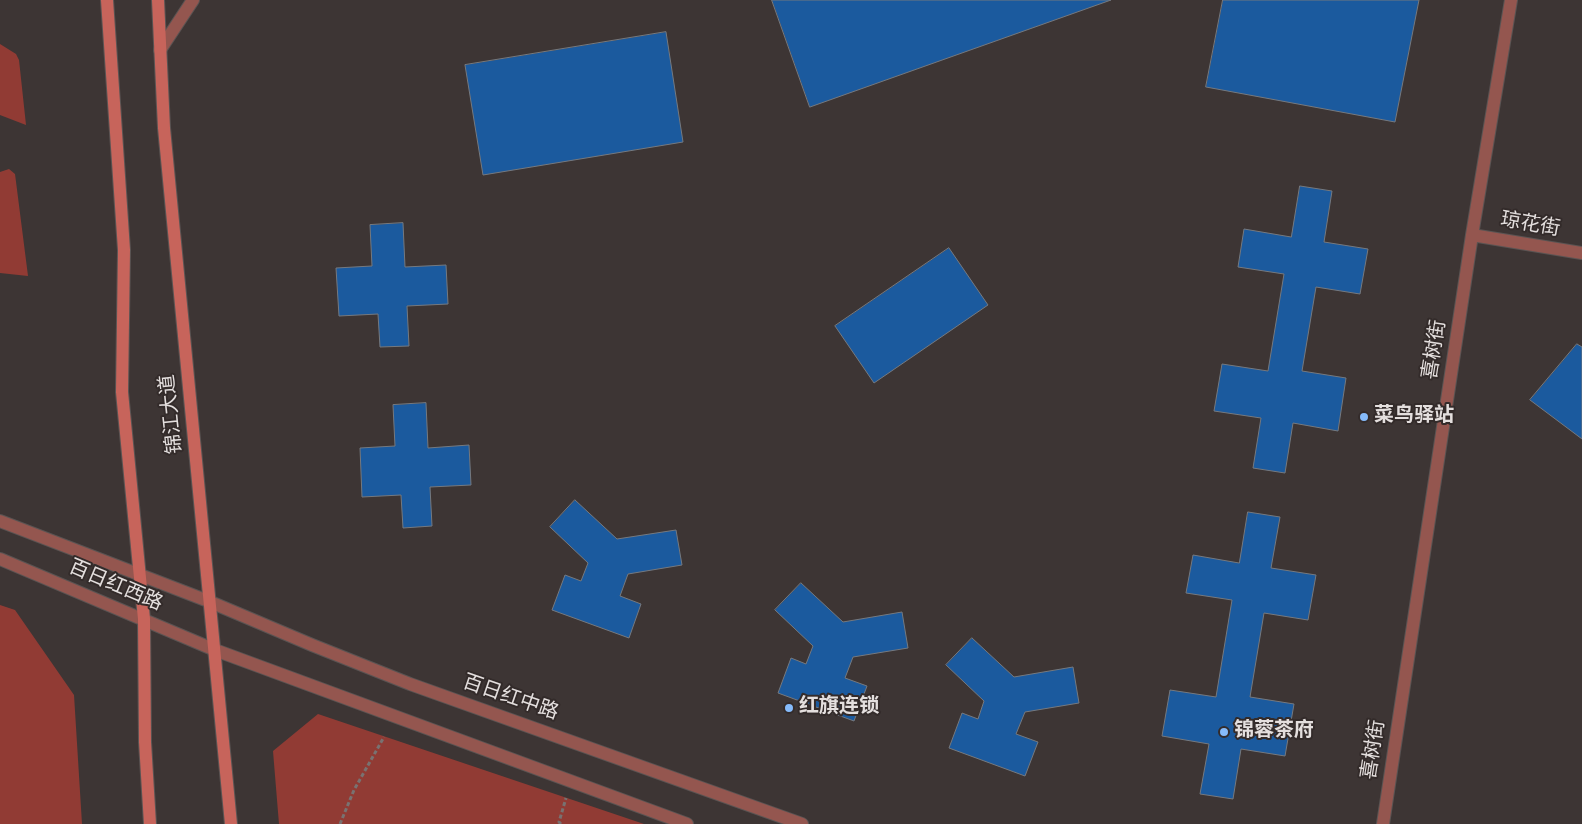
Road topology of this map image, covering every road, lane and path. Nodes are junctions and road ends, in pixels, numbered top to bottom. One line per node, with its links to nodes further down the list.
1 (107, 0): 10 (main road)
2 (158, 0): 5 (main road, 锦江大道)
3 (193, 0): 5 (street)
4 (1511, 0): 6 (street, 喜树街)
5 (160, 50): 11 (main road, 锦江大道)
6 (1472, 235): 7 (street, 琼花街); 22 (street, 喜树街)
7 (1582, 253)
8 (0, 521): 10 (street, 百日红西路)
9 (0, 559): 12 (street, 百日红西路)
10 (138, 575): 11 (street, 百日红西路); 12 (main road)
11 (208, 601): 13 (main road, 锦江大道); 21 (street, 百日红中路)
12 (144, 619): 13 (street, 百日红西路); 16 (main road)
13 (215, 650): 17 (main road, 锦江大道); 20 (street)
14 (384, 737): 18 (path)
15 (566, 798): 19 (path)
16 (150, 824)
17 (231, 824)
18 (340, 824)
19 (561, 824)
20 (687, 824)
21 (802, 824)
22 (1383, 824)

